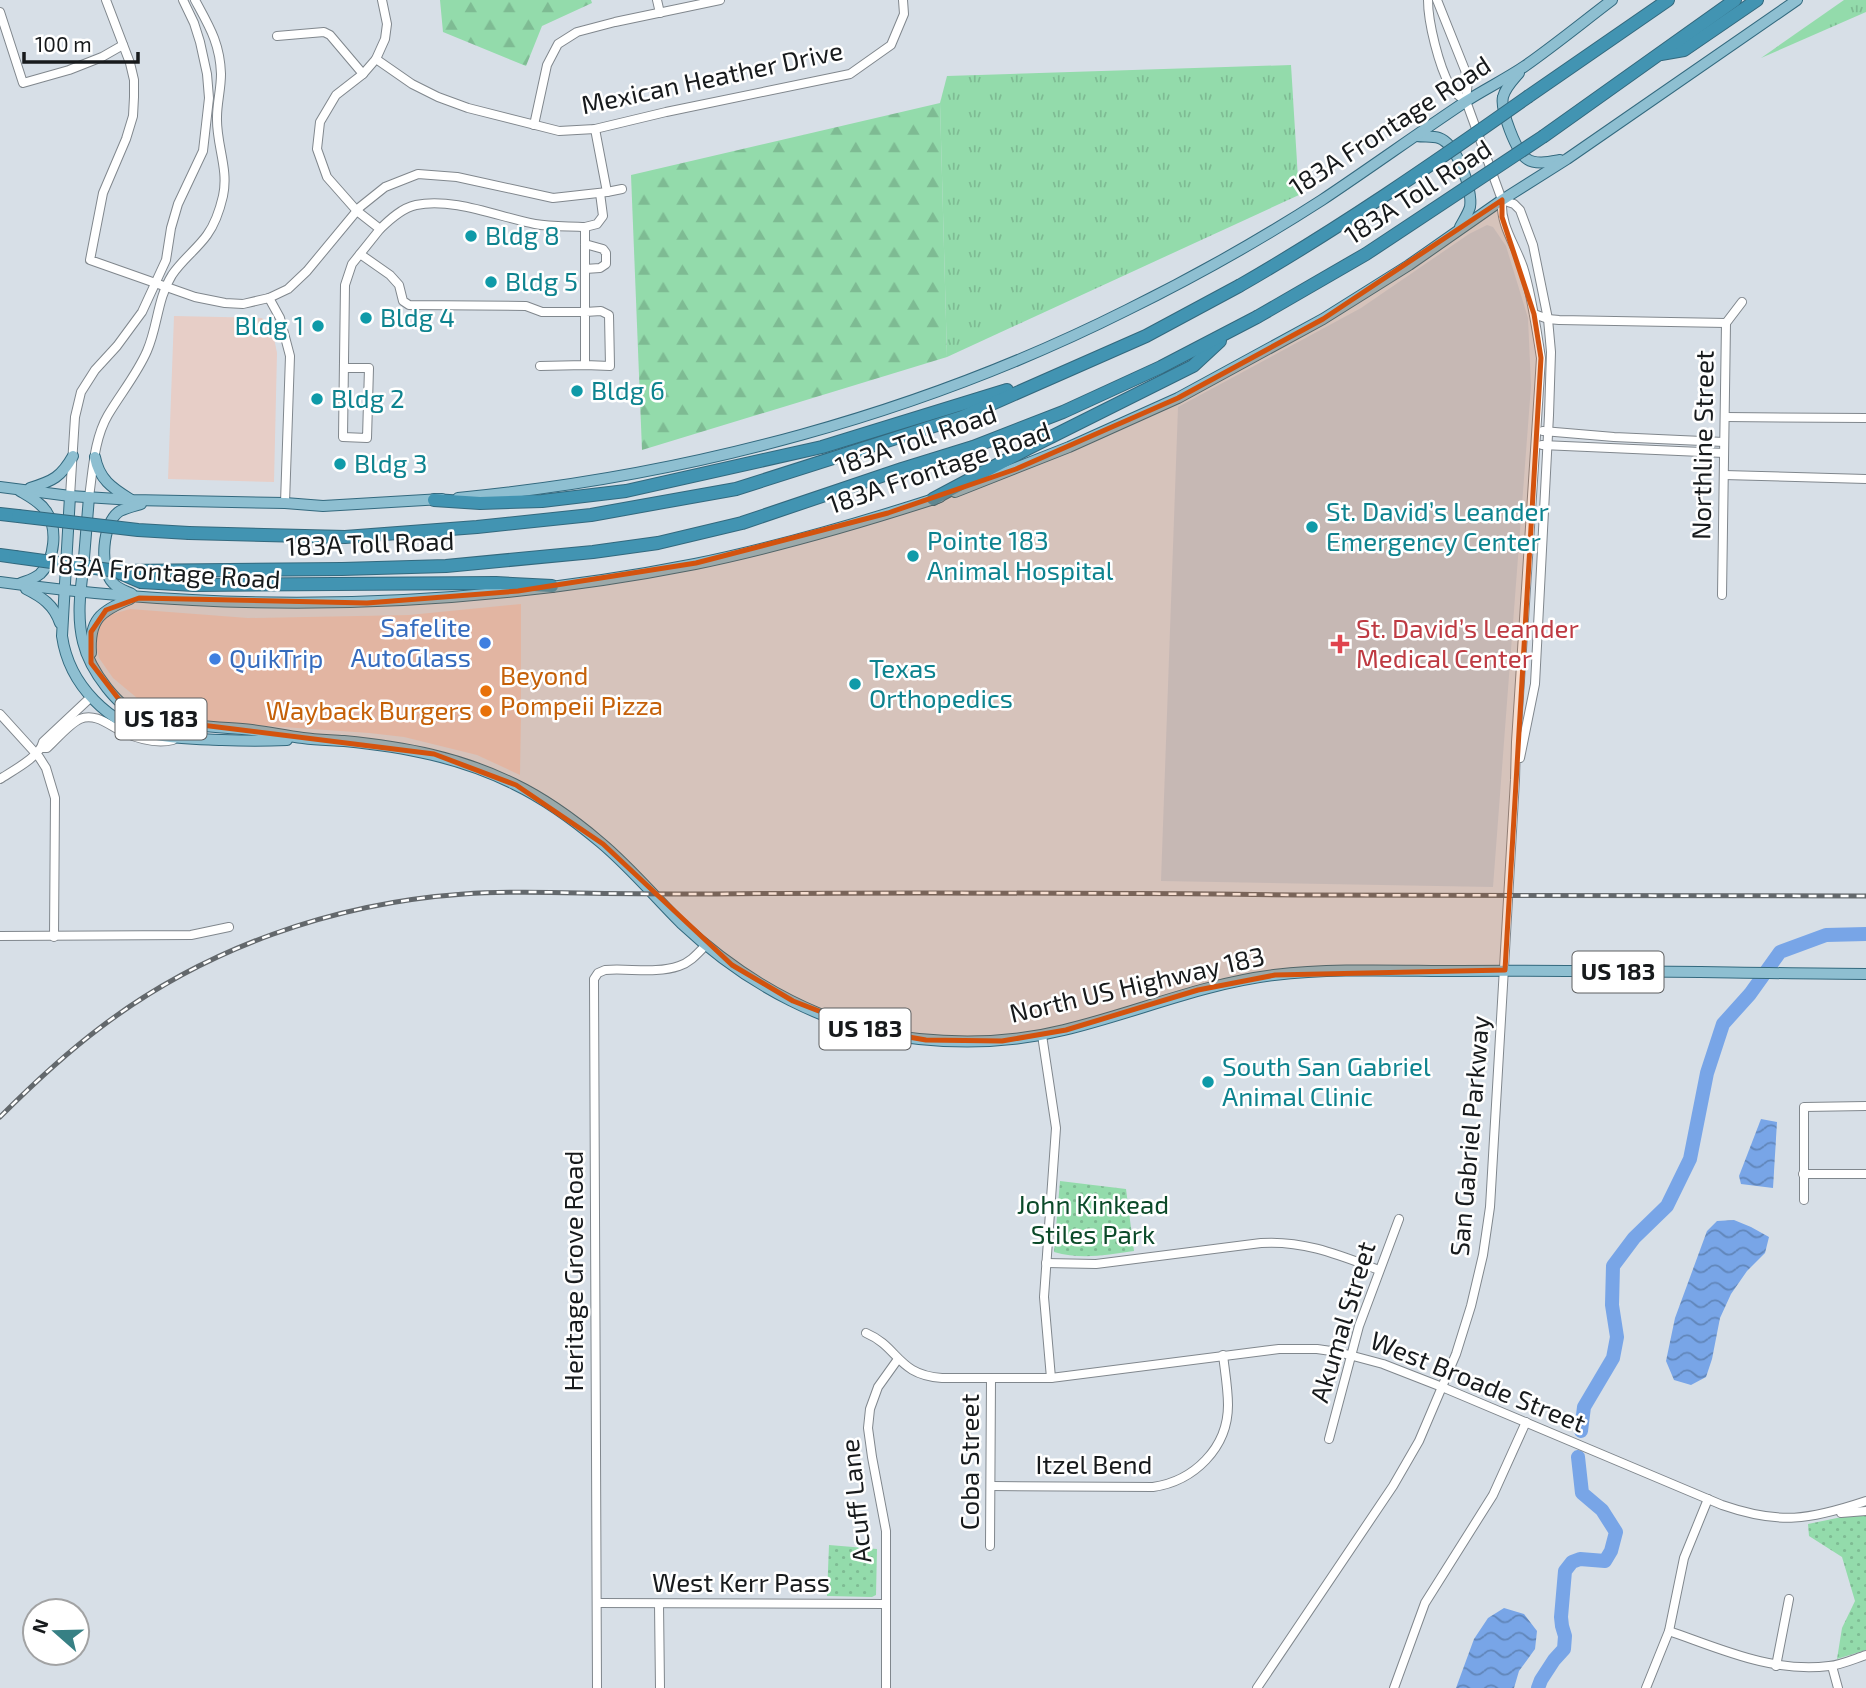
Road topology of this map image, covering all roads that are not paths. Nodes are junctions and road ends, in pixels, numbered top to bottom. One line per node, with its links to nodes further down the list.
1 (106, 0): 20 (street)
2 (183, 0): 40 (street)
3 (195, 0): 41 (street)
4 (382, 0): 22 (street)
5 (657, 0): 17 (street)
6 (720, 0): 17 (street)
7 (903, 0): 27 (street, Mexican Heather Drive)
8 (1428, 0): 25 (street, San Gabriel Parkway)
9 (1437, 0): 25 (street, San Gabriel Parkway)
10 (1612, 0): 23 (main road, 183A Frontage Road)
11 (1654, 0): 18 (highway)
12 (1668, 0): 18 (highway, 183A Toll Road)
13 (1735, 0): 21 (highway, 183A Toll Road)
14 (1757, 0): 21 (highway)
15 (1797, 0): 29 (main road, 183A Frontage Road)
16 (0, 12): 20 (street)
17 (660, 13): 26 (street)
18 (1637, 21): 51 (highway, 183A Toll Road, bridge)
19 (277, 36): 24 (street)
20 (123, 45): 40 (street)
21 (1657, 55): 48 (highway, 183A Toll Road, bridge)
22 (376, 59): 24 (street); 26 (street, Mexican Heather Drive)
23 (1525, 65): 25 (main road, 183A Frontage Road); 29 (main road)
24 (363, 74): 33 (street)
25 (1466, 102): 28 (main road, 183A Frontage Road); 32 (street, San Gabriel Parkway)
26 (534, 125): 27 (street, Mexican Heather Drive)
27 (595, 129): 31 (street)
28 (1417, 136): 36 (main road); 71 (main road, 183A Frontage Road)
29 (1567, 159): 32 (main road, 183A Frontage Road)
30 (622, 189): 31 (street)
31 (604, 192): 33 (street); 34 (street)
32 (1502, 200): 36 (main road, 183A Frontage Road); 45 (street, San Gabriel Parkway); 46 (street, San Gabriel Parkway)
33 (357, 211): 35 (street); 42 (street)
34 (585, 227): 35 (street); 37 (street)
35 (380, 229): 38 (street)
36 (1458, 229): 69 (main road, 183A Frontage Road)
37 (585, 244): 39 (street); 39 (street)
38 (360, 254): 44 (street); 52 (street)
39 (585, 269): 44 (street)
40 (156, 284): 41 (street); 61 (street)
41 (166, 288): 42 (street); 62 (street)
42 (269, 298): 73 (street)
43 (1742, 302): 47 (street, Northline Street)
44 (585, 312): 49 (street); 49 (street)
45 (1534, 314): 46 (street); 55 (street, San Gabriel Parkway)
46 (1548, 319): 47 (street); 56 (street, San Gabriel Parkway)
47 (1726, 323): 53 (street, Northline Street)
48 (1235, 329): 69 (highway); 76 (highway, 183A Toll Road)
49 (585, 365): 50 (street)
50 (540, 366)
51 (1078, 367): 71 (highway); 74 (highway, 183A Toll Road, bridge)
52 (344, 368): 52 (street)
53 (1724, 417): 54 (street); 57 (street, Northline Street)
54 (1866, 418)
55 (1536, 430): 56 (street); 58 (street, San Gabriel Parkway)
56 (1548, 432): 57 (street); 59 (street, San Gabriel Parkway)
57 (1724, 442): 60 (street, Northline Street)
58 (1536, 445): 59 (street); 93 (street, San Gabriel Parkway)
59 (1547, 445): 60 (street); 93 (street, San Gabriel Parkway)
60 (1724, 453): 63 (street, Northline Street)
61 (73, 456): 66 (main road); 67 (street)
62 (95, 457): 68 (street); 70 (main road)
63 (1724, 475): 64 (street); 82 (street, Northline Street)
64 (1866, 478)
65 (0, 487): 66 (main road)
66 (22, 490): 67 (main road); 78 (main road)
67 (70, 496): 68 (main road); 80 (main road, US 183)
68 (89, 497): 70 (main road, 183A Frontage Road); 81 (main road, North US Highway 183 / US 183)
69 (933, 499): 79 (main road, 183A Frontage Road)
70 (133, 500): 72 (main road, 183A Frontage Road)
71 (435, 500): 73 (main road, 183A Frontage Road)
72 (150, 501): 73 (main road, 183A Frontage Road); 83 (main road)
73 (285, 503)
74 (0, 514)
75 (0, 555): 76 (highway, 183A Toll Road, bridge)
76 (117, 571): 79 (highway)
77 (0, 582): 78 (main road, US 183)
78 (17, 585): 80 (main road, 183A Frontage Road); 84 (main road, US 183)
79 (552, 586): 83 (main road, 183A Frontage Road)
80 (64, 591): 81 (main road, 183A Frontage Road); 84 (main road, US 183)
81 (80, 593): 83 (main road, 183A Frontage Road); 85 (main road, North US Highway 183 / US 183)
82 (1722, 595)
83 (137, 598): 85 (main road)
84 (62, 630): 86 (main road, US 183)
85 (91, 663): 87 (main road, North US Highway 183 / US 183)
86 (91, 697): 87 (main road); 89 (main road, US 183); 91 (street)
87 (121, 702): 90 (main road, North US Highway 183 / US 183)
88 (0, 714): 91 (street)
89 (179, 738): 90 (main road, US 183); 91 (street)
90 (304, 738): 97 (main road, North US Highway 183 / US 183)
91 (39, 751): 92 (street); 96 (street)
92 (0, 779)
93 (1515, 780): 98 (street, San Gabriel Parkway)
94 (229, 928): 96 (street)
95 (0, 936): 96 (street)
96 (54, 937)
97 (706, 945): 100 (main road, North US Highway 183 / US 183); 124 (street, Heritage Grove Road)
98 (1505, 970): 99 (main road, North US Highway 183 / US 183); 100 (main road, North US Highway 183 / US 183); 114 (street, San Gabriel Parkway)
99 (1866, 974)
100 (1042, 1035): 106 (street)
101 (1866, 1106): 102 (street)
102 (1803, 1174): 103 (street); 104 (street)
103 (1866, 1174)
104 (1804, 1200)
105 (1399, 1219): 107 (street, Akumal Street)
106 (1046, 1263): 107 (street); 113 (street)
107 (1379, 1270): 109 (street, Akumal Street)
108 (866, 1333): 111 (street, West Broade Street)
109 (1351, 1354): 110 (street, West Broade Street); 114 (street, West Broade Street); 116 (street, Akumal Street)
110 (1223, 1356): 113 (street, West Broade Street); 117 (street, Itzel Bend)
111 (898, 1359): 112 (street, West Broade Street); 126 (street, Acuff Lane)
112 (992, 1378): 113 (street, West Broade Street); 117 (street, Coba Street)
113 (1051, 1378)
114 (1442, 1387): 115 (street, West Broade Street); 134 (street, San Gabriel Parkway)
115 (1526, 1422): 118 (street, West Broade Street); 135 (street)
116 (1329, 1439)
117 (991, 1486): 122 (street, Coba Street)
118 (1708, 1499): 121 (street, West Broade Street); 127 (street)
119 (1866, 1501): 121 (street, West Broade Street)
120 (1866, 1511): 121 (street, West Broade Street)
121 (1828, 1514)
122 (990, 1546)
123 (1789, 1600): 129 (street)
124 (597, 1603): 125 (street, West Kerr Pass); 131 (street, Heritage Grove Road)
125 (659, 1604): 126 (street, West Kerr Pass); 132 (street)
126 (886, 1604): 133 (street, Acuff Lane)
127 (1669, 1631): 129 (street); 136 (street)
128 (1866, 1655): 130 (street)
129 (1776, 1666): 130 (street)
130 (1832, 1666): 137 (street)
131 (597, 1688)
132 (660, 1688)
133 (886, 1688)
134 (1258, 1688)
135 (1394, 1688)
136 (1646, 1688)
137 (1838, 1688)

